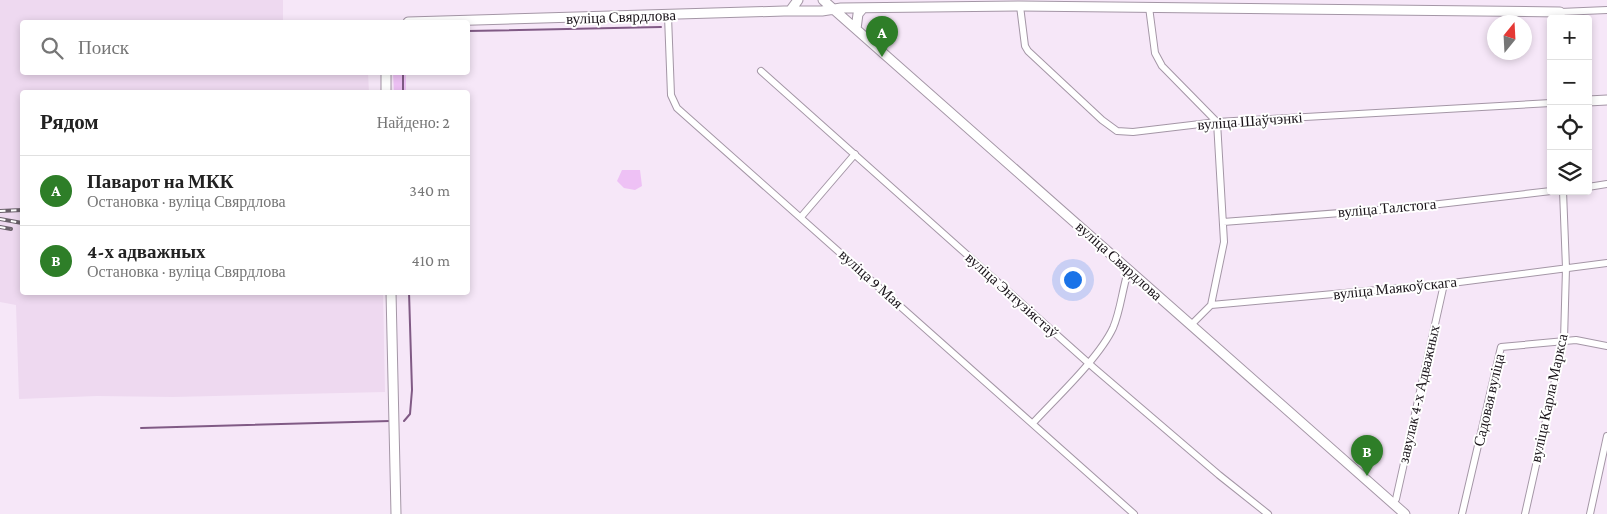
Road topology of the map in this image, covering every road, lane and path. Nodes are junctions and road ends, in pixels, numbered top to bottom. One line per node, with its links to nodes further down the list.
1 (798, 0): 8 (street)
2 (823, 0): 6 (street, вуліца Свярдлова)
3 (1020, 6): 4 (street); 5 (street); 19 (street, вуліца Шаўчэнкі)
4 (1149, 7): 9 (street); 19 (street)
5 (863, 8): 6 (street); 12 (street)
6 (833, 9): 8 (street, вуліца Свярдлова); 12 (street, вуліца Свярдлова)
7 (1607, 10): 9 (street)
8 (790, 11): 10 (street, вуліца Свярдлова)
9 (1560, 15)
10 (668, 16): 11 (street, вуліца Свярдлова); 25 (street, вуліца 9 Мая)
11 (470, 21)
12 (856, 29): 29 (street, вуліца Свярдлова)
13 (761, 71): 20 (street, вуліца Энтузіястаў)
14 (386, 75): 15 (street)
15 (386, 90)
16 (1607, 100): 17 (street)
17 (1592, 101)
18 (1547, 103): 19 (street, вуліца Шаўчэнкі)
19 (1218, 122): 26 (street)
20 (855, 154): 25 (street); 36 (street, вуліца Энтузіястаў)
21 (1607, 184): 22 (street)
22 (1592, 186)
23 (1547, 191): 26 (street, вуліца Талстога)
24 (1563, 195): 28 (street, вуліца Карла Маркса)
25 (802, 217): 37 (street, вуліца 9 Мая)
26 (1223, 222): 32 (street)
27 (1607, 262): 28 (street, вуліца Маякоўскага)
28 (1566, 268): 30 (street, вуліца Маякоўскага); 34 (street, вуліца Карла Маркса)
29 (1131, 271): 33 (street, вуліца Свярдлова); 36 (street)
30 (1444, 284): 32 (street, вуліца Маякоўскага); 39 (street, завулак 4-х Адважных)
31 (391, 295): 40 (street)
32 (1211, 305): 33 (street)
33 (1191, 325): 39 (street, вуліца Свярдлова)
34 (1564, 340): 35 (street); 44 (street, Садовая вуліца); 45 (street, вуліца Карла Маркса)
35 (1607, 346)
36 (1088, 363): 37 (street); 42 (street, вуліца Энтузіястаў)
37 (1033, 423): 41 (street, вуліца 9 Мая)
38 (1607, 436): 46 (street)
39 (1393, 503): 43 (street, вуліца Свярдлова)
40 (396, 514)
41 (1134, 514)
42 (1268, 514)
43 (1405, 514)
44 (1462, 514)
45 (1525, 514)
46 (1590, 514)

